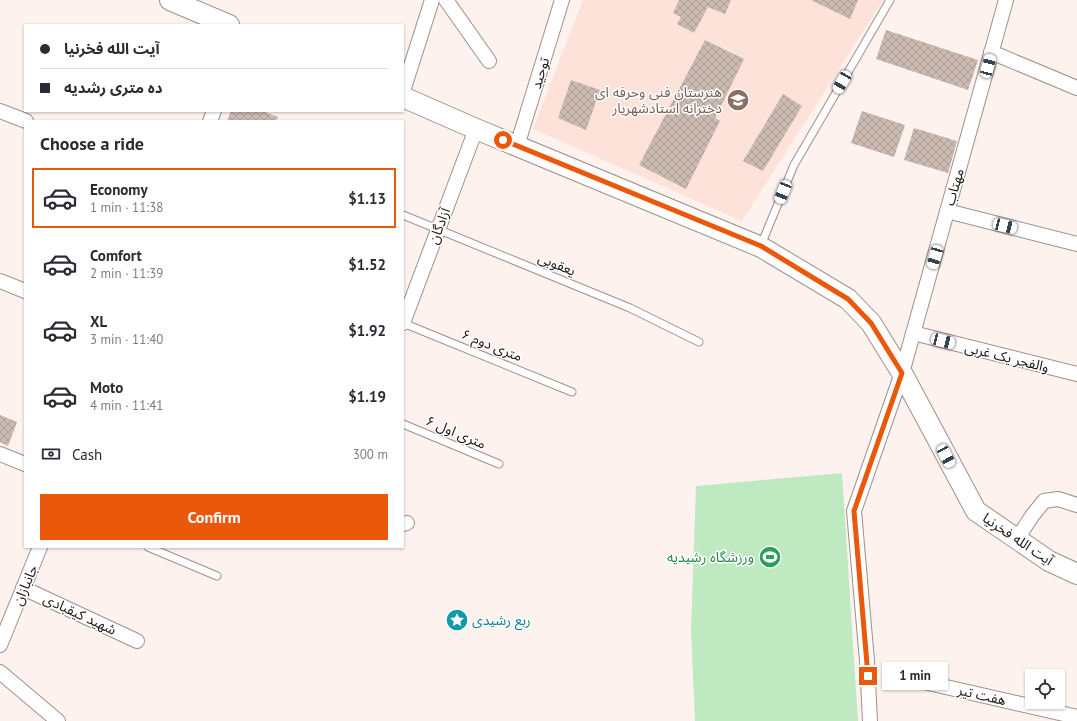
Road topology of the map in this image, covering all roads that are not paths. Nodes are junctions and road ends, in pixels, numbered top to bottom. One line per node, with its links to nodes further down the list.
1 (170, 0): 7 (street)
2 (432, 0): 10 (street)
3 (446, 0): 9 (street)
4 (562, 0): 16 (street, توحید)
5 (890, 0): 21 (lane)
6 (1006, 0): 8 (street, مهتاب)
7 (227, 24)
8 (992, 52): 11 (street); 17 (street, مهتاب)
9 (489, 61)
10 (404, 88)
11 (1077, 88)
12 (404, 97): 15 (street, آیت الله فخرنیا)
13 (0, 111): 14 (street)
14 (24, 120)
15 (476, 129): 16 (street, آیت الله فخرنیا); 19 (street, آزادگان)
16 (517, 146): 21 (street, آیت الله فخرنیا)
17 (947, 211): 20 (street); 26 (street, مهتاب)
18 (404, 215): 19 (lane, یعقوبی)
19 (438, 229): 24 (street, آزادگان); 27 (lane, یعقوبی)
20 (1077, 244)
21 (761, 246): 28 (street, آیت الله فخرنیا)
22 (0, 281): 23 (street)
23 (24, 291)
24 (404, 320)
25 (404, 323): 30 (lane, ۶ متری دوم)
26 (913, 333): 28 (street, مهتاب); 29 (street, والفجر یک غربی)
27 (699, 342)
28 (902, 373): 36 (street, آیت الله فخرنیا); 48 (street, مهتاب)
29 (1077, 374)
30 (572, 392)
31 (404, 424): 34 (lane, ۶ متری اول)
32 (0, 454): 33 (street)
33 (24, 464)
34 (499, 464)
35 (1077, 505): 36 (street)
36 (1017, 539): 39 (street, آیت الله فخرنیا)
37 (40, 548): 41 (street, جانبازان)
38 (150, 548): 40 (lane)
39 (1077, 574)
40 (217, 576)
41 (23, 588): 42 (street, شهید کیقبادی); 43 (street, جانبازان)
42 (137, 641)
43 (0, 645)
44 (0, 672): 47 (street)
45 (911, 679): 46 (street, هفت تیر)
46 (1077, 717)
47 (58, 721)
48 (870, 721)

